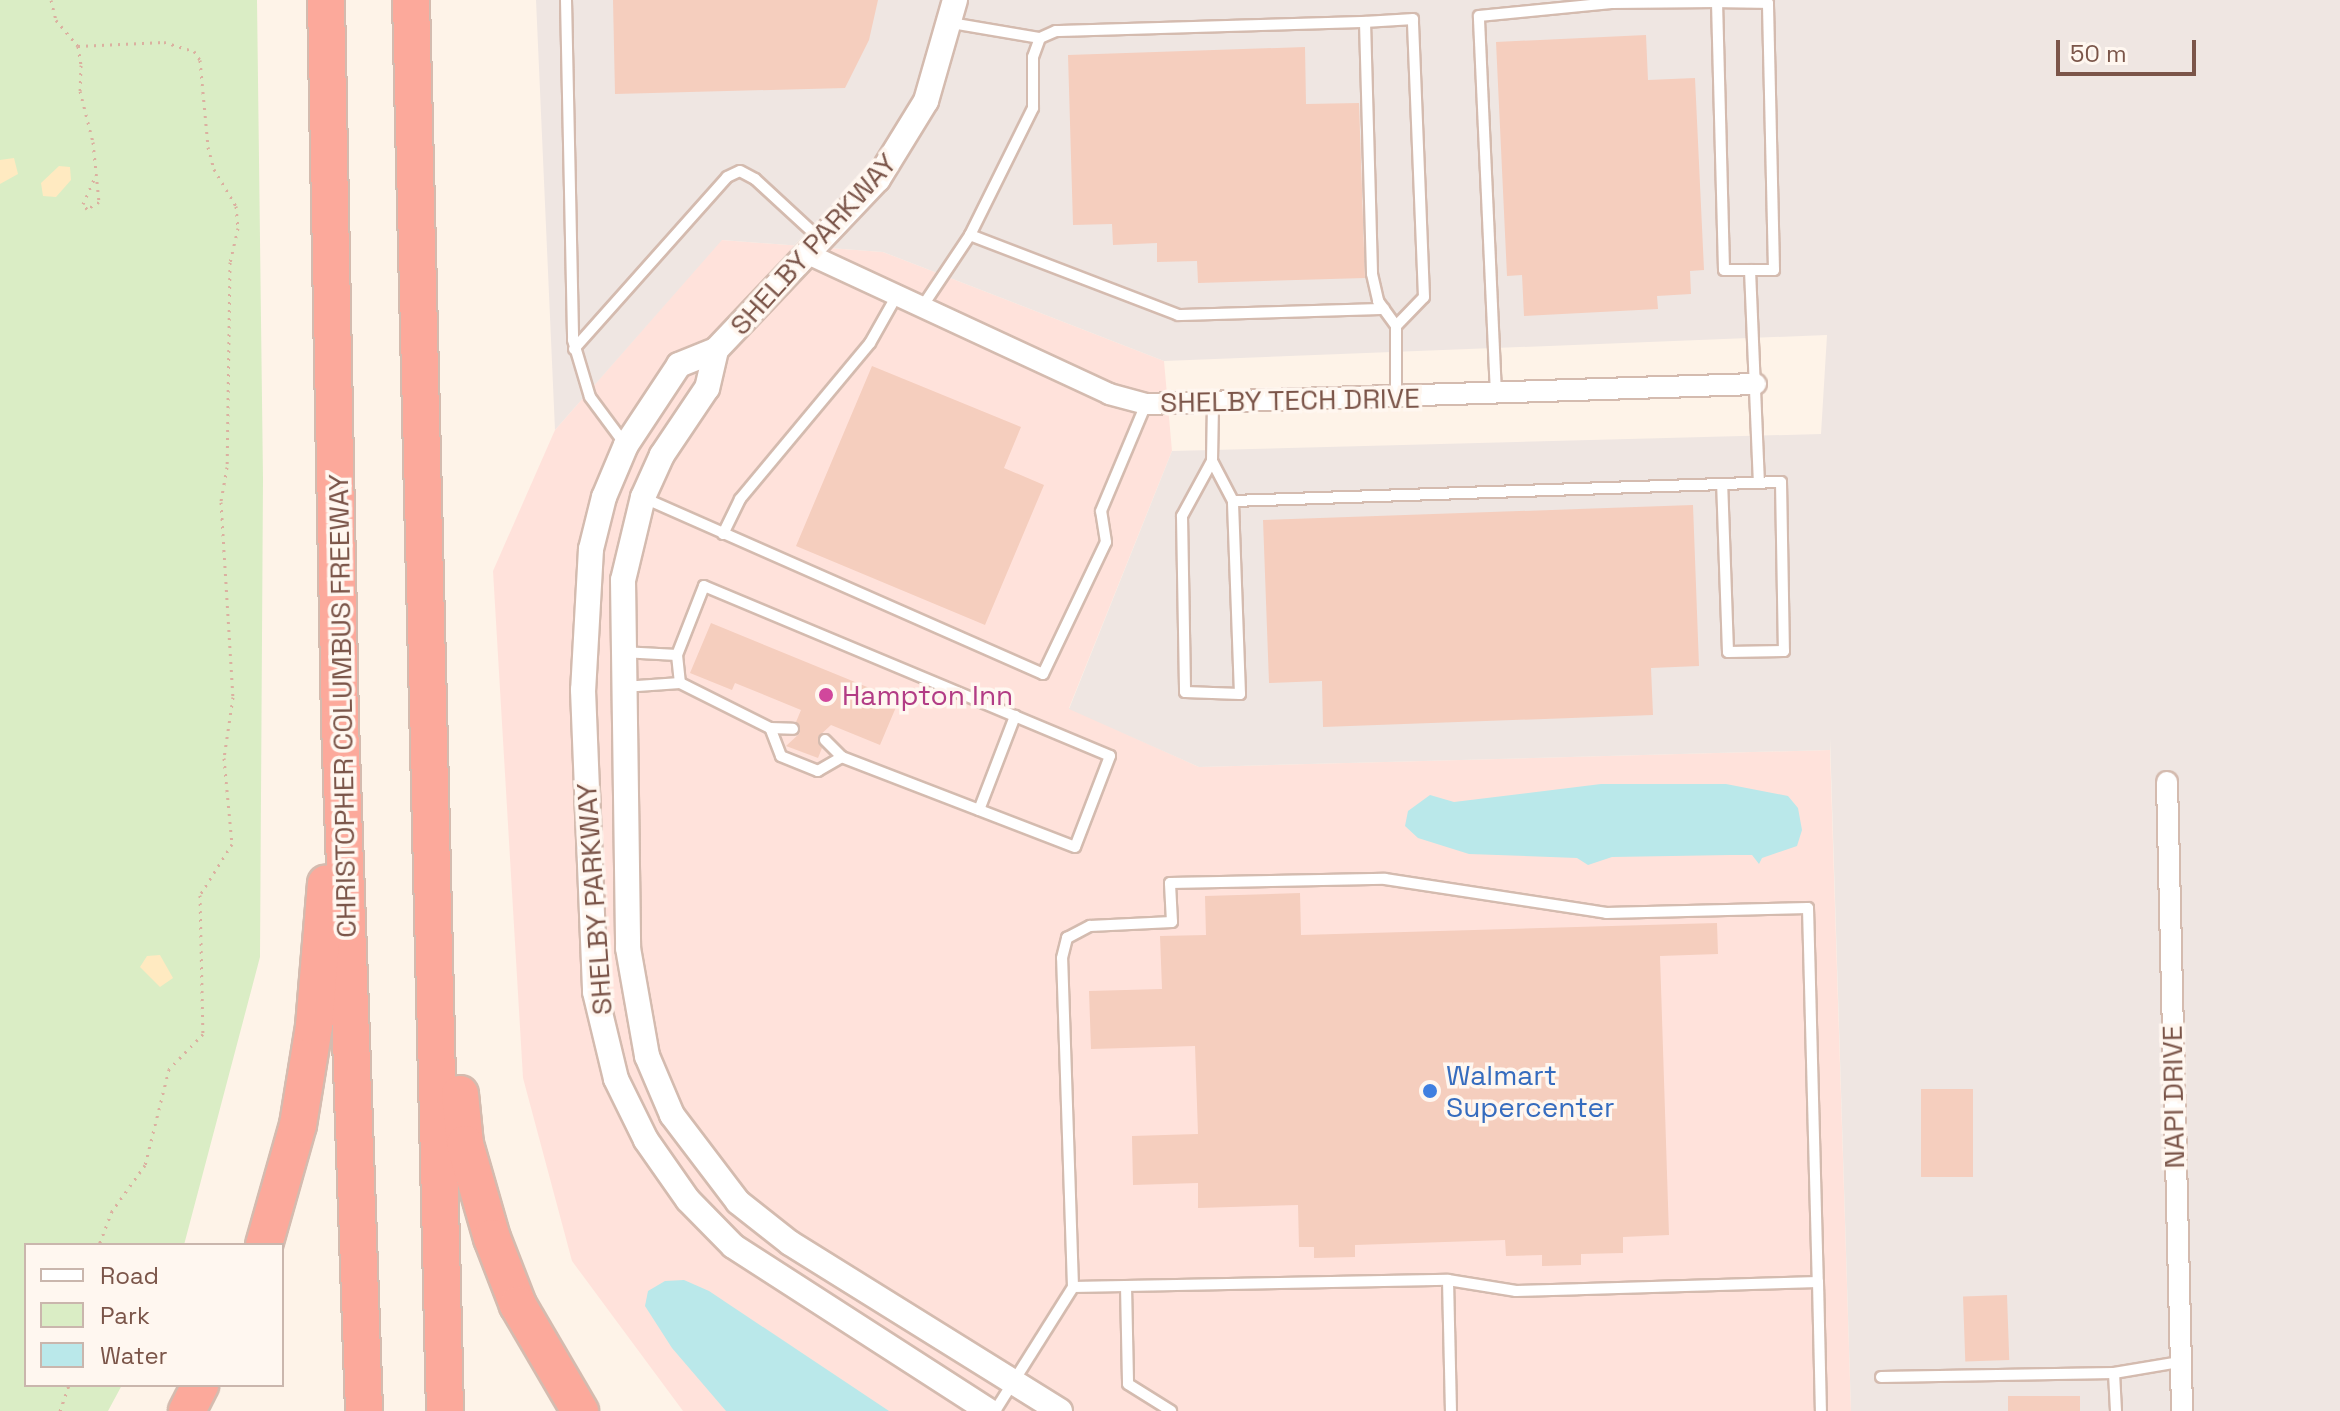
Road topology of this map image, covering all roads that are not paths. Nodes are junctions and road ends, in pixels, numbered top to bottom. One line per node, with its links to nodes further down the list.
1 (326, 0): 36 (highway, CHRISTOPHER COLUMBUS FREEWAY)
2 (411, 0): 42 (highway)
3 (566, 0): 15 (lane)
4 (1717, 2): 10 (lane); 10 (lane); 18 (lane)
5 (953, 12): 7 (lane); 9 (street, SHELBY PARKWAY)
6 (1365, 22): 7 (lane); 13 (lane); 14 (lane)
7 (1040, 38): 8 (lane)
8 (970, 235): 12 (lane); 13 (lane)
9 (815, 247): 11 (street, SHELBY TECH DRIVE); 15 (lane); 16 (street, SHELBY PARKWAY)
10 (1750, 270): 17 (lane)
11 (898, 294): 12 (street, SHELBY TECH DRIVE); 28 (lane)
12 (924, 304): 20 (street, SHELBY TECH DRIVE)
13 (1384, 309): 14 (lane)
14 (1396, 326): 19 (lane)
15 (574, 349): 22 (lane)
16 (716, 350): 22 (street, SHELBY PARKWAY); 26 (street, SHELBY PARKWAY)
17 (1756, 384): 18 (street, SHELBY TECH DRIVE); 24 (lane)
18 (1496, 394): 19 (street, SHELBY TECH DRIVE)
19 (1396, 398): 21 (street, SHELBY TECH DRIVE)
20 (1146, 404): 21 (street, SHELBY TECH DRIVE); 28 (lane)
21 (1213, 405): 23 (lane)
22 (626, 445): 29 (street, SHELBY PARKWAY)
23 (1212, 461): 27 (lane); 27 (lane)
24 (1759, 482): 25 (lane); 25 (lane)
25 (1722, 484): 27 (lane)
26 (643, 497): 28 (lane); 30 (street, SHELBY PARKWAY)
27 (1233, 501)
28 (723, 534)
29 (591, 549): 30 (street); 58 (street, SHELBY PARKWAY)
30 (623, 580): 31 (street, SHELBY PARKWAY)
31 (620, 652): 32 (lane); 34 (street, SHELBY PARKWAY)
32 (677, 655): 33 (lane); 35 (lane)
33 (680, 683): 34 (lane); 37 (lane)
34 (621, 687): 52 (street, SHELBY PARKWAY)
35 (1015, 716): 43 (lane); 43 (lane)
36 (340, 723): 44 (highway); 55 (highway, CHRISTOPHER COLUMBUS FREEWAY)
37 (770, 728): 38 (lane); 40 (lane)
38 (793, 729)
39 (825, 740): 40 (lane)
40 (842, 757): 43 (lane)
41 (2167, 782): 49 (street, NAPI DRIVE)
42 (433, 801): 56 (highway); 57 (highway)
43 (979, 810)
44 (265, 1243)
45 (1448, 1280): 46 (lane); 47 (lane); 61 (lane)
46 (1818, 1282): 48 (lane); 62 (lane)
47 (1126, 1286): 48 (lane); 60 (lane)
48 (1073, 1287): 52 (lane)
49 (2180, 1362): 50 (lane); 64 (street, NAPI DRIVE)
50 (2114, 1373): 51 (lane); 63 (lane)
51 (1881, 1377)
52 (1013, 1382): 58 (lane); 59 (street, SHELBY PARKWAY)
53 (199, 1387): 54 (highway)
54 (187, 1411)
55 (364, 1411)
56 (445, 1411)
57 (580, 1411)
58 (992, 1411)
59 (1060, 1411)
60 (1171, 1411)
61 (1451, 1411)
62 (1821, 1411)
63 (2116, 1411)
64 (2182, 1411)

